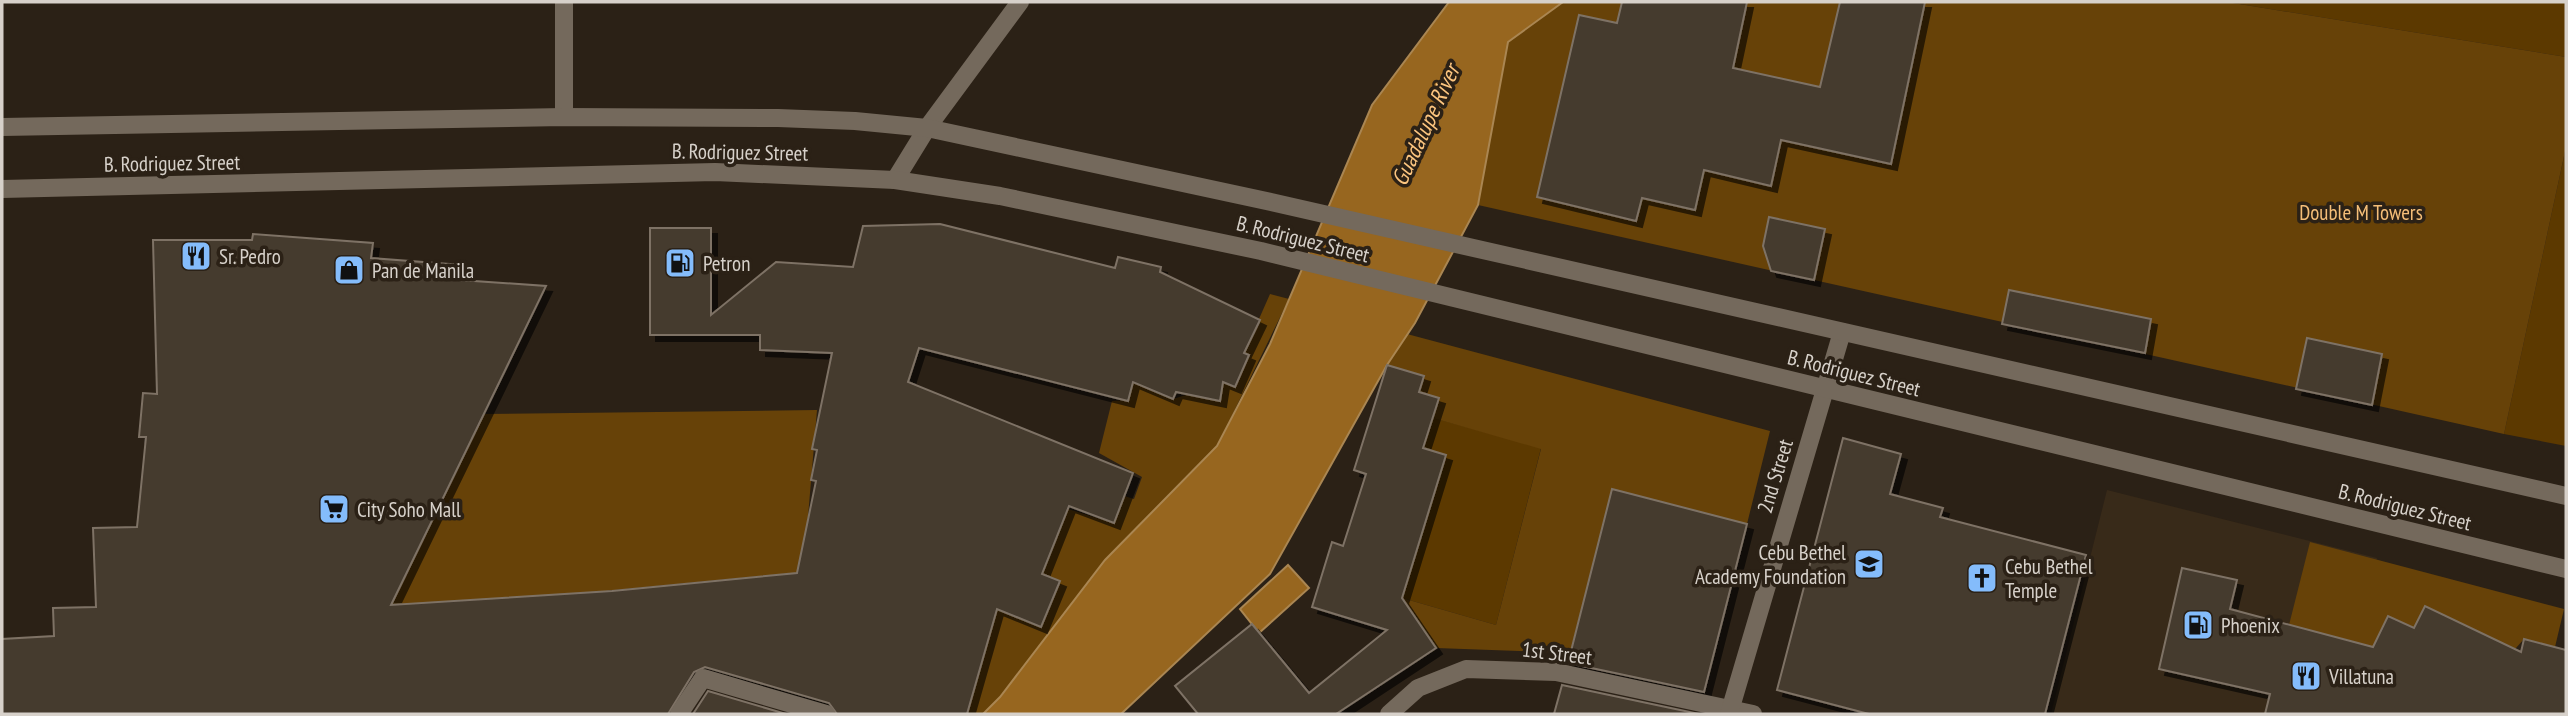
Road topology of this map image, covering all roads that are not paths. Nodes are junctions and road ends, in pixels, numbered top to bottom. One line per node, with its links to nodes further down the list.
1 (564, 2): 3 (main road)
2 (1020, 2): 5 (main road)
3 (564, 117): 4 (main road, B. Rodriguez Street); 5 (main road, B. Rodriguez Street)
4 (2, 127)
5 (927, 128): 6 (main road); 8 (main road, B. Rodriguez Street)
6 (895, 180): 7 (main road, B. Rodriguez Street); 9 (main road, B. Rodriguez Street)
7 (2, 189)
8 (1842, 332): 9 (main road, 2nd Street); 10 (main road, B. Rodriguez Street)
9 (1825, 389): 11 (main road, B. Rodriguez Street); 12 (main road, 2nd Street)
10 (2566, 496)
11 (2566, 569)
12 (1730, 711): 15 (main road, 1st Street); 16 (main road, 1st Street)
13 (679, 714): 14 (main road)
14 (826, 714)
15 (1389, 714)
16 (1753, 714)

